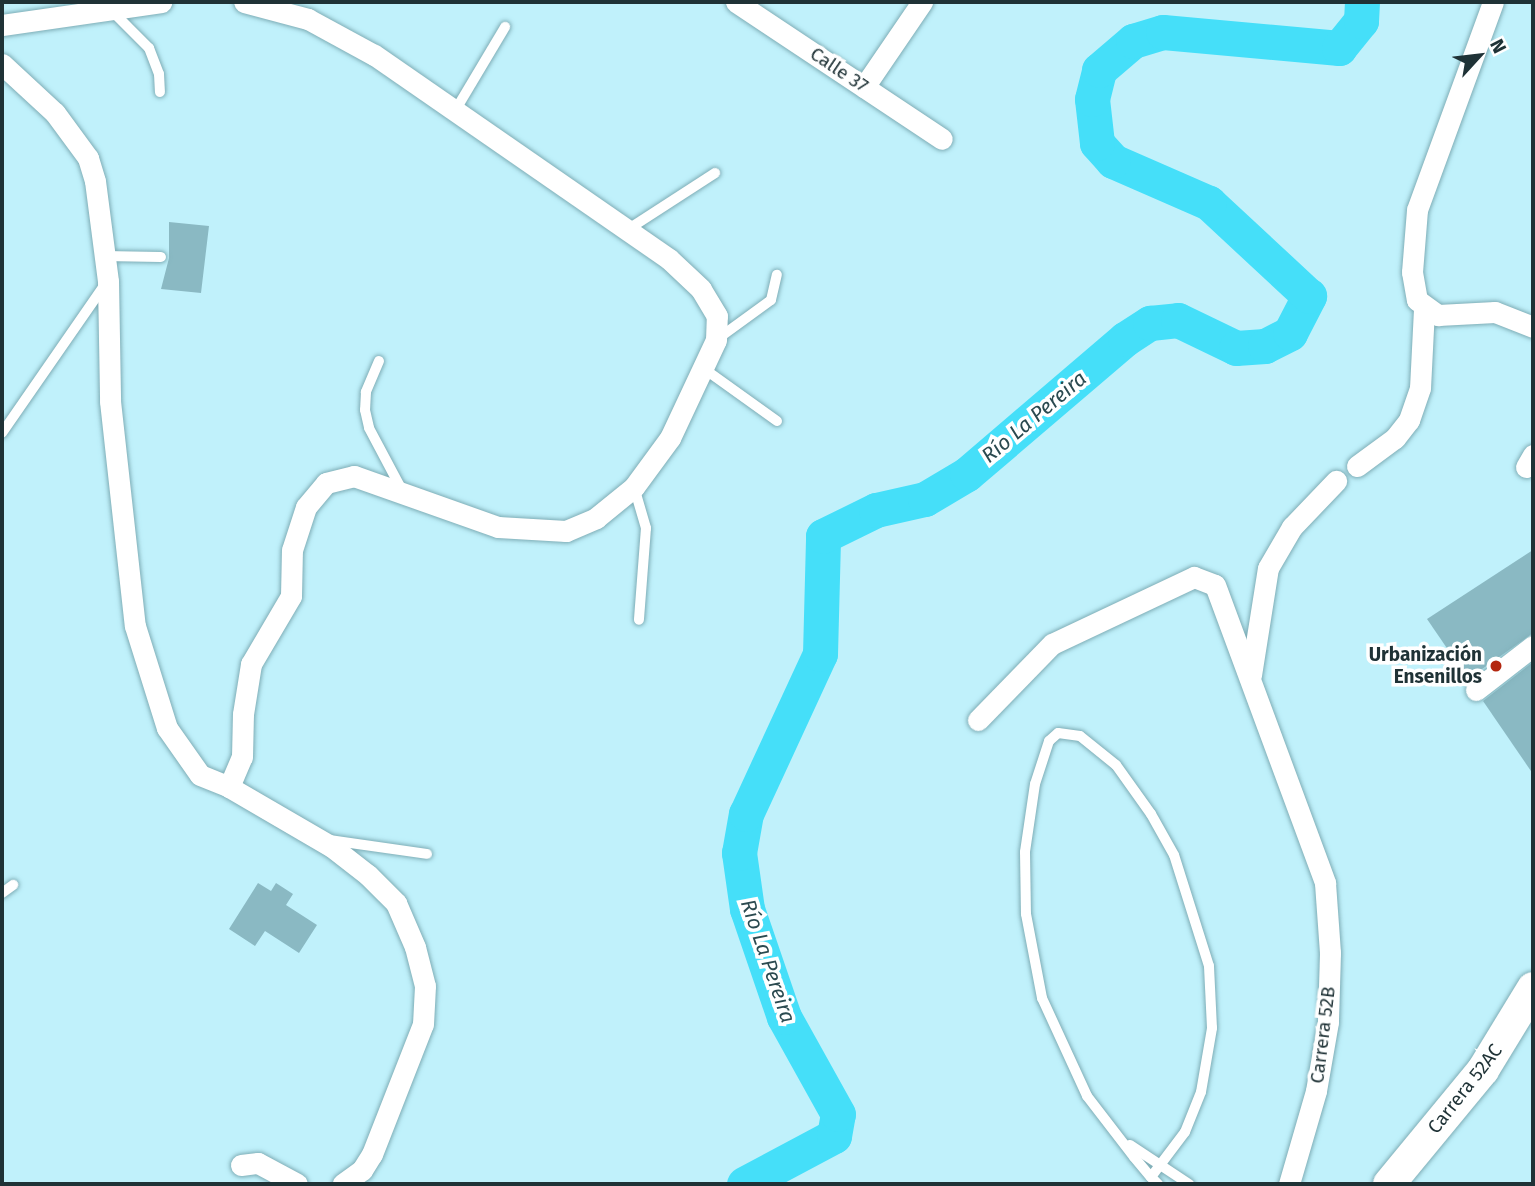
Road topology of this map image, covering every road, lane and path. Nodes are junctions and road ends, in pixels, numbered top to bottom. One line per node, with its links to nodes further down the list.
1 (162, 2): 7 (street)
2 (244, 2): 3 (street)
3 (251, 2): 13 (street)
4 (736, 2): 11 (street, Calle 37)
5 (922, 2): 11 (street)
6 (1493, 2): 21 (street)
7 (109, 8): 8 (street); 12 (lane)
8 (2, 25)
9 (505, 27): 13 (lane)
10 (2, 64): 17 (street)
11 (864, 88): 14 (street, Calle 37)
12 (160, 92)
13 (455, 111): 16 (street)
14 (942, 139)
15 (715, 173): 16 (lane)
16 (627, 230): 23 (street)
17 (104, 256): 18 (lane); 20 (street)
18 (161, 257)
19 (777, 275): 23 (lane)
20 (107, 281): 27 (lane); 37 (street)
21 (1423, 308): 22 (street); 28 (street)
22 (1533, 327)
23 (716, 340): 25 (street)
24 (379, 361): 31 (lane)
25 (703, 368): 26 (lane); 30 (street)
26 (777, 421)
27 (2, 433)
28 (1357, 466)
29 (1336, 481): 34 (street)
30 (634, 487): 31 (street); 32 (lane)
31 (402, 490): 37 (street)
32 (639, 620)
33 (1533, 646): 35 (street)
34 (1250, 680): 36 (street, Carrera 52B); 50 (street, Carrera 52B)
35 (1476, 690)
36 (978, 720)
37 (229, 787): 38 (street)
38 (316, 838): 39 (lane); 48 (street)
39 (427, 854)
40 (13, 885): 41 (lane)
41 (2, 894)
42 (1533, 988): 51 (street, Carrera 52AC)
43 (1118, 1135): 45 (lane); 45 (lane); 46 (lane)
44 (241, 1165): 47 (street)
45 (1161, 1167): 46 (lane); 49 (lane)
46 (1154, 1181)
47 (297, 1184)
48 (343, 1184)
49 (1189, 1184)
50 (1289, 1184)
51 (1389, 1184)

